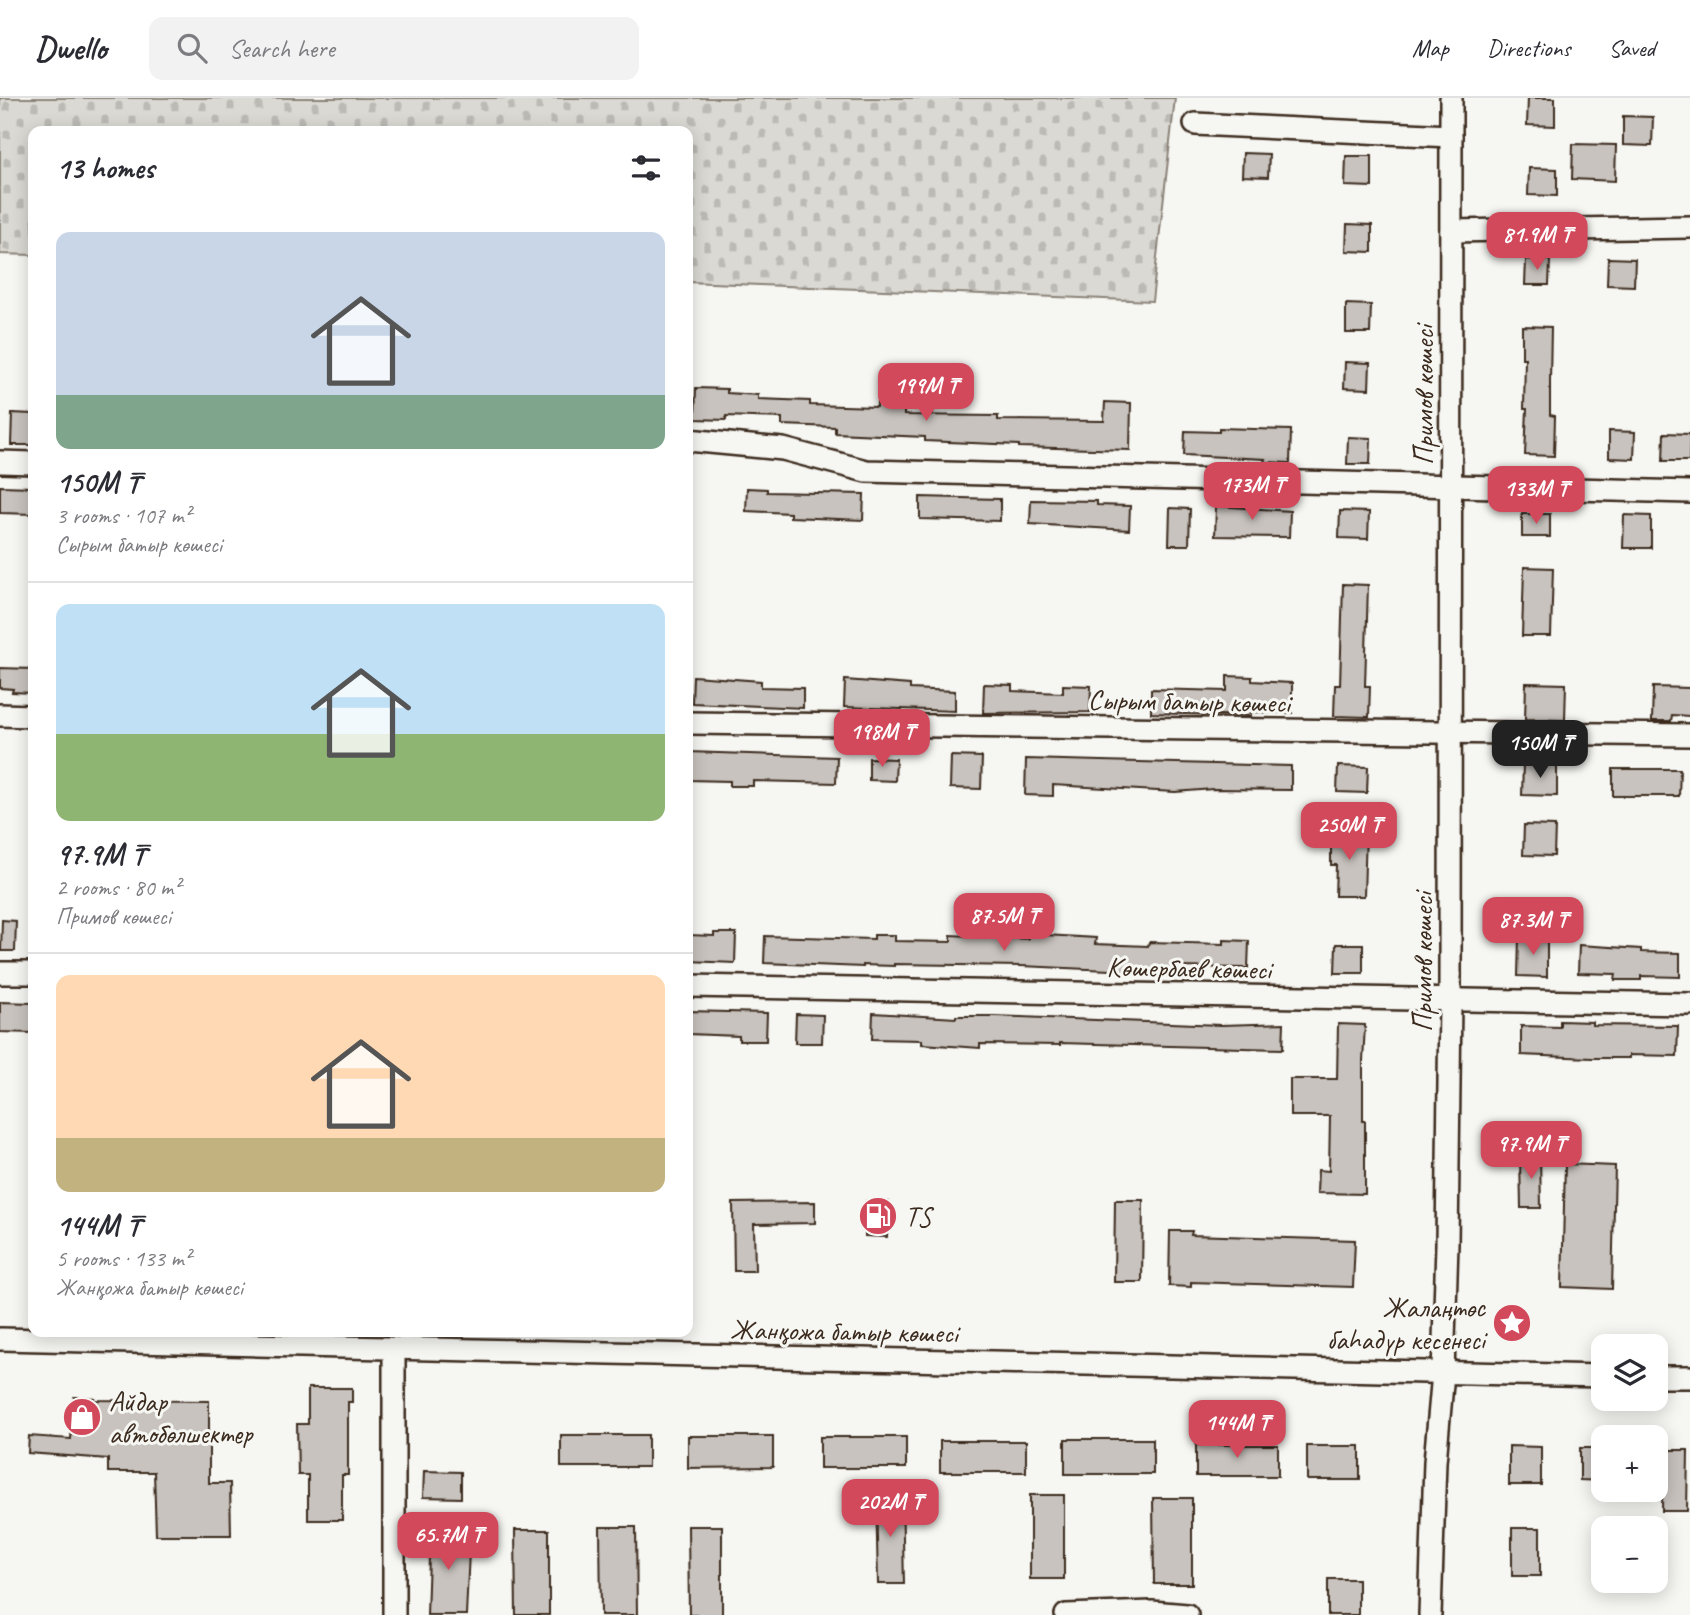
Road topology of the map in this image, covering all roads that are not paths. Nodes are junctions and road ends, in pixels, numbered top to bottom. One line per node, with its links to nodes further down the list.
1 (1451, 98): 3 (street, Примов көшесі)
2 (1195, 124): 3 (street)
3 (1451, 136): 5 (street, Примов көшесі)
4 (1690, 227): 5 (street)
5 (1451, 231): 9 (street, Примов көшесі)
6 (693, 440): 9 (street)
7 (0, 462): 8 (street)
8 (28, 463)
9 (1451, 487): 10 (street); 14 (street, Примов көшесі)
10 (1690, 492)
11 (0, 715): 12 (street)
12 (28, 716)
13 (693, 723): 14 (street, Сырым батыр көшесі)
14 (1450, 732): 15 (street, Сырым батыр көшесі); 19 (street, Примов көшесі)
15 (1690, 735)
16 (0, 972): 17 (street)
17 (28, 973)
18 (693, 986): 19 (street, Көшербаев көшесі)
19 (1450, 1001): 20 (street, Көшербаев көшесі); 23 (street, Примов көшесі)
20 (1690, 1004)
21 (0, 1339): 22 (street, Жанқожа батыр көшесі)
22 (394, 1348): 23 (street, Жанқожа батыр көшесі); 27 (street)
23 (1443, 1373): 24 (street, Жанқожа батыр көшесі); 30 (street, Примов көшесі)
24 (1591, 1376)
25 (1668, 1377): 26 (street)
26 (1690, 1377)
27 (394, 1615)
28 (1066, 1615): 29 (street)
29 (1187, 1615)
30 (1430, 1615)

